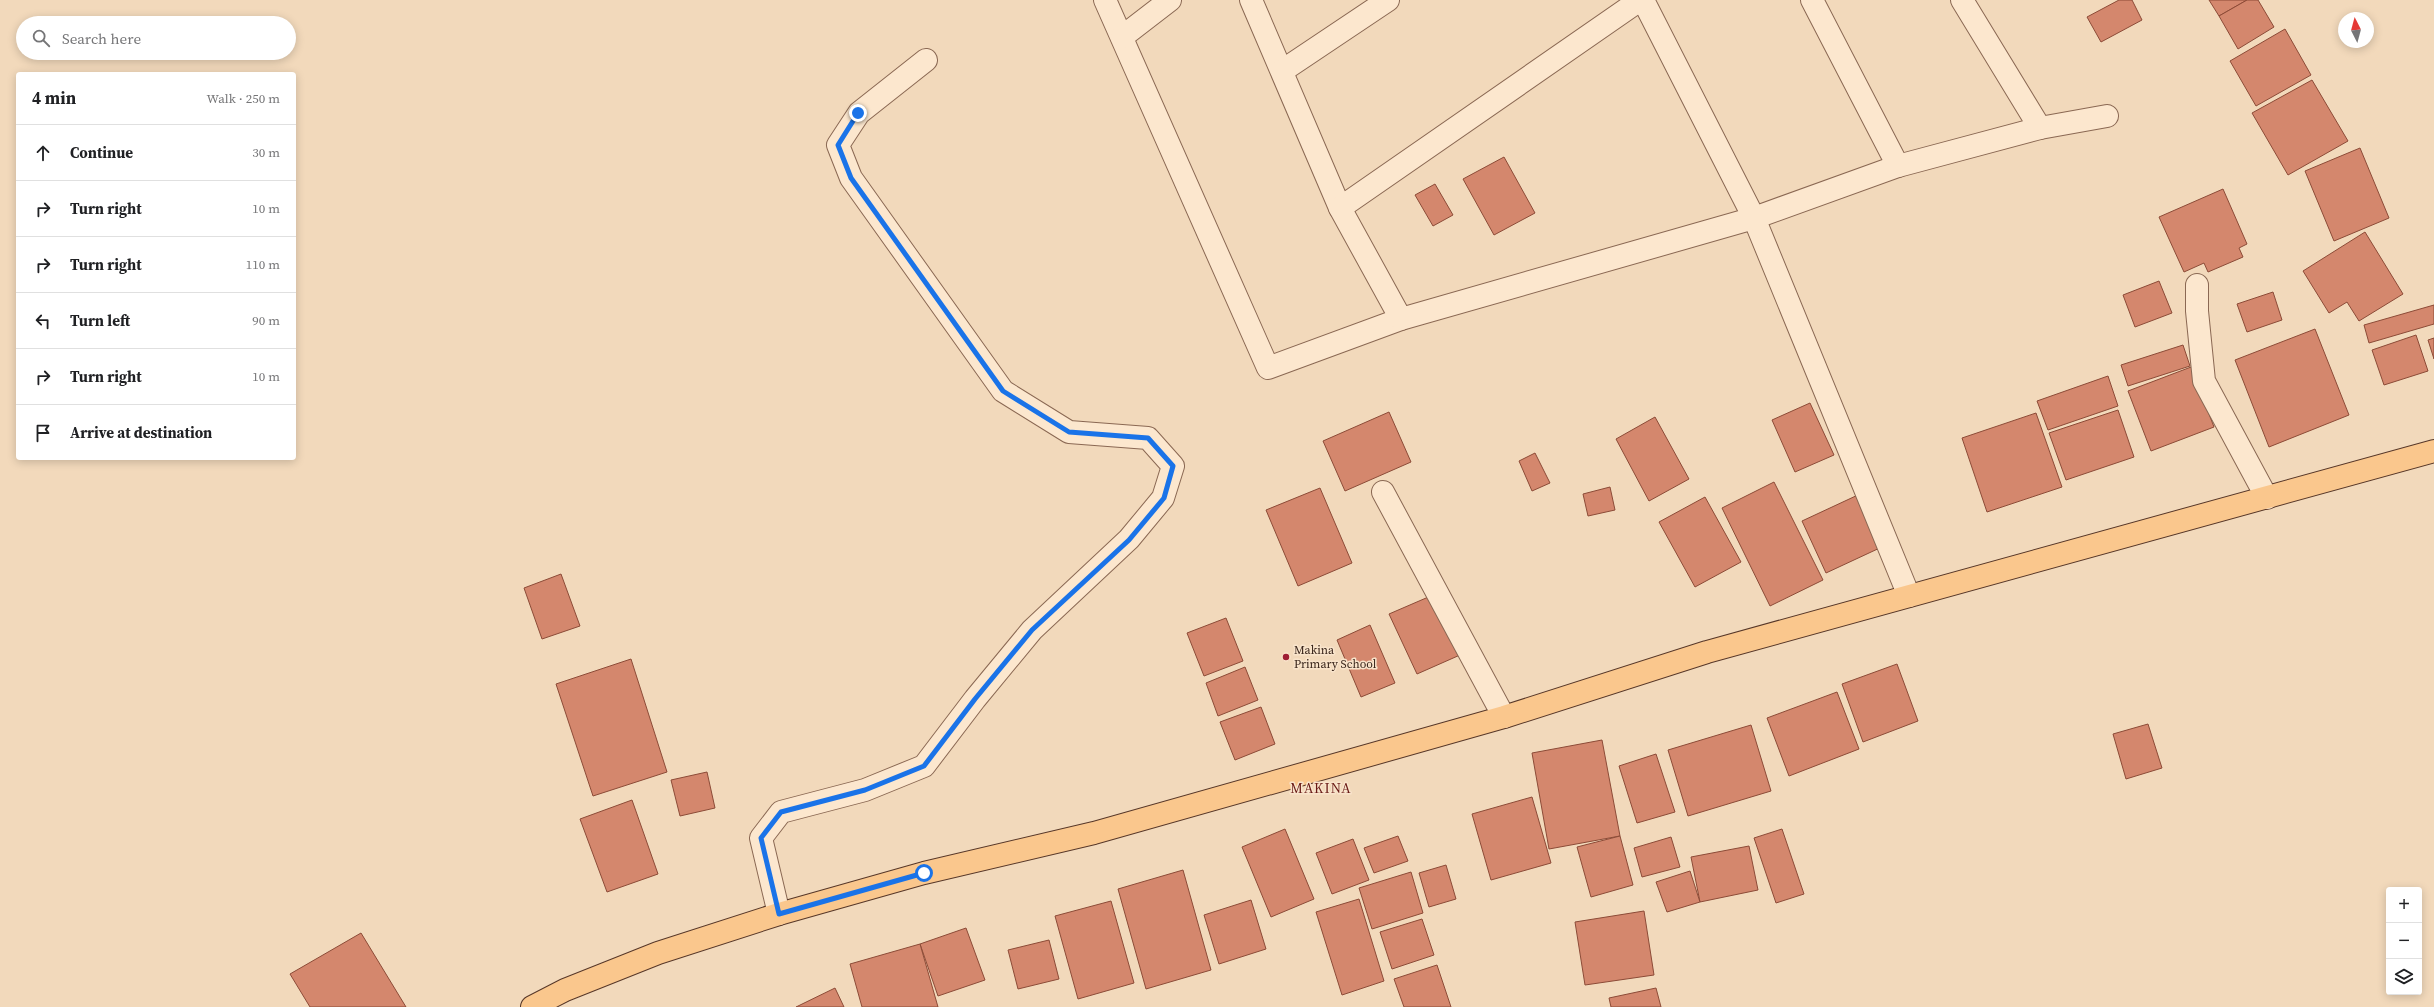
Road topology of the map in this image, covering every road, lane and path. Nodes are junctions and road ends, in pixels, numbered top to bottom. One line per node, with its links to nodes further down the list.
1 (1106, 0): 9 (street)
2 (1170, 0): 9 (street)
3 (1251, 0): 11 (street)
4 (1388, 0): 11 (street)
5 (1640, 0): 15 (street)
6 (1643, 0): 16 (street)
7 (1812, 0): 14 (street)
8 (1962, 0): 13 (street)
9 (1122, 37): 18 (street)
10 (926, 60): 24 (street)
11 (1282, 71): 15 (street)
12 (2107, 116): 13 (street)
13 (2040, 128): 14 (street)
14 (1898, 166): 16 (street)
15 (1340, 208): 18 (street)
16 (1754, 218): 18 (street); 22 (street)
17 (2197, 286): 21 (street)
18 (1401, 320)
19 (2434, 450): 21 (main road)
20 (1383, 492): 23 (street)
21 (2267, 498): 22 (main road)
22 (1909, 596): 23 (main road)
23 (1504, 717): 24 (main road)
24 (779, 914): 25 (main road)
25 (532, 1007)

